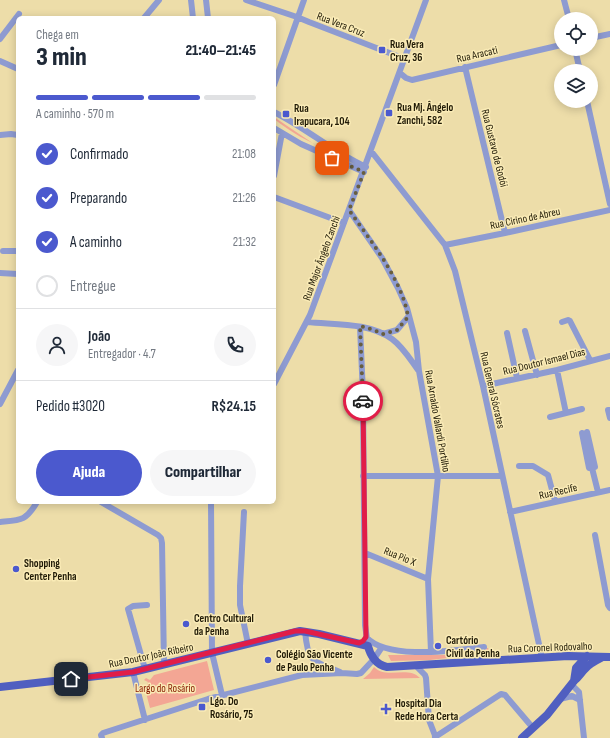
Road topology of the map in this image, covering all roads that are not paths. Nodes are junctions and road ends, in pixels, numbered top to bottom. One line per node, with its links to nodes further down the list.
1 (159, 0): 9 (street)
2 (191, 0): 10 (street)
3 (206, 0): 11 (street)
4 (246, 0): 12 (street, Rua Vera Cruz)
5 (304, 0): 12 (street)
6 (426, 0): 18 (street, Rua Major Ângelo Zanchi)
7 (564, 0): 8 (street)
8 (567, 12)
9 (146, 16)
10 (193, 16)
11 (208, 16)
12 (297, 17): 18 (street, Rua Vera Cruz); 23 (street)
13 (16, 18): 16 (street)
14 (610, 34): 15 (street)
15 (598, 37)
16 (0, 39)
17 (554, 47): 20 (street, Rua Aracati)
18 (405, 59): 22 (street, Rua Major Ângelo Zanchi)
19 (0, 62): 21 (street)
20 (465, 67): 22 (street, Rua Aracati); 38 (street, Rua Gustavo de Godói)
21 (16, 68)
22 (400, 73): 30 (street, Rua Major Ângelo Zanchi)
23 (276, 78)
24 (589, 108): 34 (street)
25 (276, 113): 32 (street)
26 (276, 129): 27 (street)
27 (282, 133): 31 (street); 32 (street)
28 (0, 135): 29 (street)
29 (16, 135)
30 (371, 151): 32 (street, Rua Major Ângelo Zanchi); 39 (street, Rua General Sócrates)
31 (276, 165)
32 (365, 169): 35 (street, Rua Major Ângelo Zanchi)
33 (276, 198): 37 (street)
34 (610, 204)
35 (349, 210): 37 (street, Rua Major Ângelo Zanchi); 44 (street, Rua Arnaldo Vallardi Portilho)
36 (610, 210): 38 (street, Rua Cirino de Abreu)
37 (344, 223): 45 (street, Rua Major Ângelo Zanchi)
38 (505, 233): 39 (street, Rua Cirino de Abreu)
39 (444, 245): 59 (street, Rua General Sócrates)
40 (3, 251): 41 (street)
41 (16, 251)
42 (0, 273): 43 (street)
43 (16, 274)
44 (408, 317): 50 (street); 54 (street, Rua Arnaldo Vallardi Portilho)
45 (307, 322): 47 (street); 58 (street, Rua Major Ângelo Zanchi)
46 (562, 322): 52 (street)
47 (360, 326): 50 (street); 68 (street)
48 (525, 331): 56 (street)
49 (507, 332): 57 (street)
50 (383, 334): 54 (street)
51 (610, 356): 52 (street, Rua Doutor Ismael Dias)
52 (590, 360): 53 (street, Rua Doutor Ismael Dias)
53 (557, 370): 56 (street, Rua Doutor Ismael Dias); 63 (street)
54 (419, 371): 69 (street, Rua Arnaldo Vallardi Portilho)
55 (16, 374): 60 (street)
56 (537, 375): 57 (street, Rua Doutor Ismael Dias)
57 (517, 378): 59 (street, Rua Doutor Ismael Dias)
58 (276, 380)
59 (483, 386): 70 (street, Rua General Sócrates)
60 (0, 404)
61 (582, 410): 63 (street)
62 (610, 410): 65 (street)
63 (566, 413): 64 (street)
64 (550, 417)
65 (610, 418)
66 (584, 433): 72 (street)
67 (520, 466): 73 (street)
68 (363, 476): 69 (street); 81 (street)
69 (438, 476): 70 (street); 82 (street, Rua Arnaldo Vallardi Portilho)
70 (502, 476): 78 (street, Rua General Sócrates)
71 (610, 490): 72 (street, Rua Recife)
72 (598, 492): 73 (street, Rua Recife)
73 (555, 502): 78 (street, Rua Recife)
74 (36, 504): 79 (street)
75 (104, 504): 96 (street)
76 (209, 504): 91 (street)
77 (244, 512): 87 (street)
78 (510, 512): 94 (street, Rua General Sócrates)
79 (0, 522)
80 (595, 535): 84 (street)
81 (365, 553): 82 (street, Rua Pio X); 86 (street)
82 (428, 579): 90 (street, Rua Arnaldo Vallardi Portilho)
83 (147, 605): 98 (street)
84 (610, 608)
85 (305, 631): 86 (main road); 87 (main road, Rua Doutor João Ribeiro); 100 (street)
86 (367, 641): 88 (street); 95 (main road)
87 (248, 644): 91 (main road, Rua Doutor João Ribeiro)
88 (382, 647): 90 (street); 95 (street)
89 (484, 647): 90 (street)
90 (431, 652)
91 (212, 653): 96 (main road, Rua Doutor João Ribeiro); 103 (street)
92 (587, 656): 93 (main road, Rua Coronel Rodovalho); 94 (main road, Rua Coronel Rodovalho); 101 (main road)
93 (607, 657): 101 (main road)
94 (542, 658): 97 (main road, Rua Coronel Rodovalho)
95 (374, 659): 97 (main road, Rua Coronel Rodovalho); 100 (street)
96 (164, 665): 98 (main road, Rua Doutor João Ribeiro)
97 (415, 666): 109 (street)
98 (145, 669): 99 (main road, Rua Doutor João Ribeiro)
99 (133, 672): 102 (main road, Rua Doutor João Ribeiro); 106 (street)
100 (342, 673): 103 (street)
101 (572, 682): 104 (main road); 105 (street)
102 (0, 687)
103 (222, 695): 106 (street)
104 (560, 699): 105 (street); 107 (main road)
105 (580, 700): 111 (street)
106 (145, 720): 108 (street)
107 (533, 728): 109 (street); 110 (main road)
108 (102, 736)
109 (436, 738)
110 (522, 738)
111 (584, 738)

